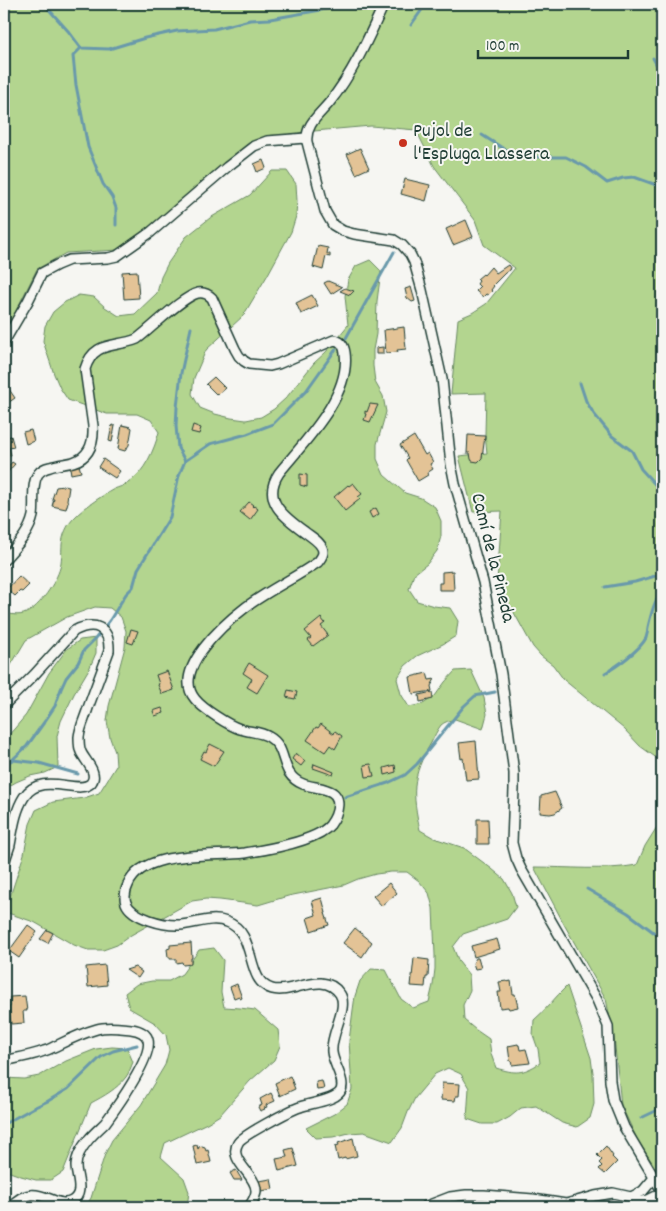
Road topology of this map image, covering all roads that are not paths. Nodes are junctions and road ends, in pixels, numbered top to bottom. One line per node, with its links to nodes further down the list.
1 (384, 4): 2 (street)
2 (306, 138): 3 (street); 8 (street, Camí de la Pineda)
3 (4, 342)
4 (4, 560): 12 (street)
5 (4, 705): 6 (street)
6 (4, 863)
7 (4, 1061): 11 (street)
8 (653, 1176): 9 (street); 10 (street)
9 (662, 1192): 10 (street)
10 (631, 1197): 13 (street)
11 (10, 1207)
12 (249, 1207)
13 (424, 1207)

